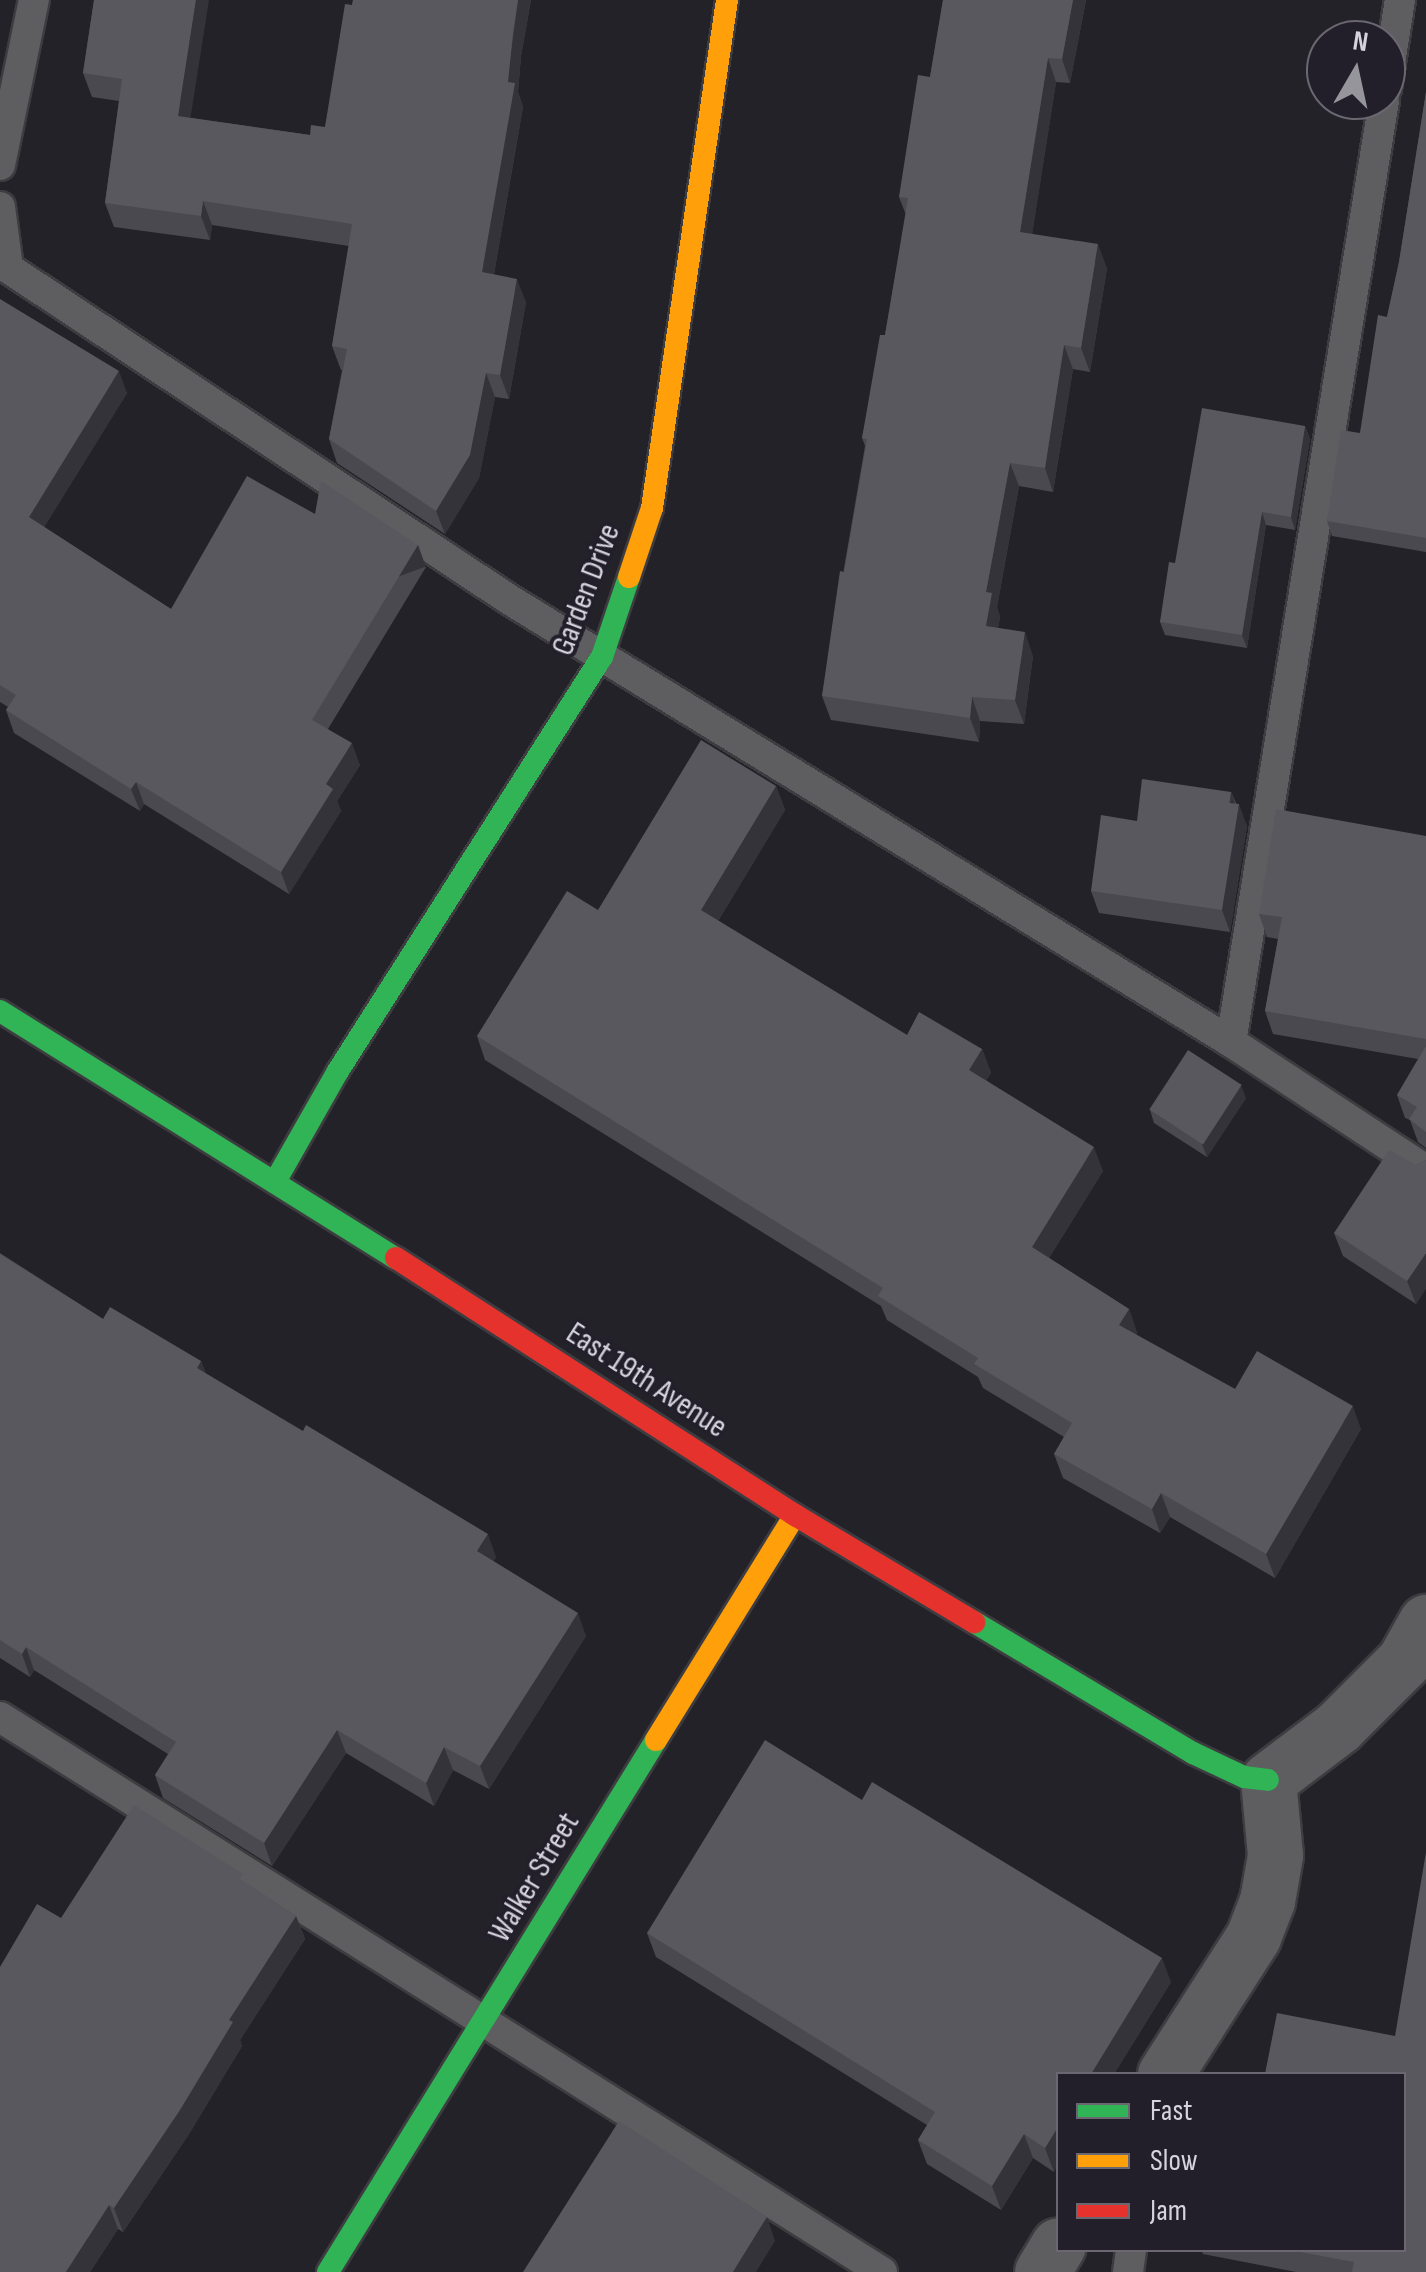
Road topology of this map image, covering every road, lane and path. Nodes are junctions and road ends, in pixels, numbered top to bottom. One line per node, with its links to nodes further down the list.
1 (34, 0): 4 (lane)
2 (728, 0): 6 (street, Garden Drive)
3 (1381, 120): 8 (lane)
4 (0, 165)
5 (0, 207): 6 (lane)
6 (602, 657): 8 (lane); 10 (street, Garden Drive)
7 (0, 1012): 10 (street, East 19th Avenue)
8 (1231, 1042): 9 (lane)
9 (1426, 1170)
10 (276, 1180): 11 (street, East 19th Avenue)
11 (795, 1515): 14 (street, East 19th Avenue); 15 (street, Walker Street)
12 (1426, 1622): 14 (street)
13 (0, 1718): 15 (lane)
14 (1268, 1780): 16 (street)
15 (486, 2021): 18 (street, Walker Street); 19 (lane)
16 (1166, 2072)
17 (1056, 2248): 20 (street)
18 (328, 2272)
19 (882, 2272)
20 (1042, 2272)

